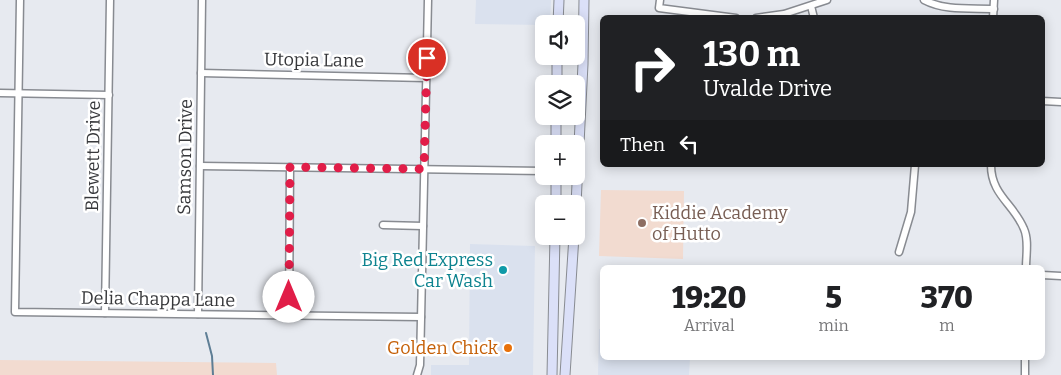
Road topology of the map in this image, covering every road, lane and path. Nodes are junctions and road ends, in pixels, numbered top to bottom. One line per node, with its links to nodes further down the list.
1 (20, 0): 21 (street)
2 (110, 0): 22 (street, Blewett Drive)
3 (202, 0): 18 (street, Samson Drive)
4 (428, 0): 19 (street)
5 (559, 0): 13 (main road)
6 (584, 0): 31 (main road)
7 (660, 0): 14 (street)
8 (827, 0): 11 (street)
9 (924, 0): 12 (street)
10 (994, 0): 12 (street)
11 (811, 6): 15 (street); 16 (street)
12 (994, 9): 17 (street)
13 (558, 15)
14 (713, 15)
15 (777, 15)
16 (813, 15)
17 (994, 15)
18 (201, 73): 19 (street, Utopia Lane); 25 (street, Samson Drive)
19 (426, 78): 29 (street)
20 (0, 93): 21 (street)
21 (18, 93): 22 (street); 40 (street, Delia Chappa Lane)
22 (109, 95): 40 (street, Blewett Drive)
23 (1045, 101): 24 (street)
24 (1061, 102)
25 (200, 166): 26 (street); 41 (street, Samson Drive)
26 (290, 167): 29 (street); 42 (street)
27 (915, 167): 36 (street)
28 (991, 167): 37 (street)
29 (424, 169): 30 (street); 33 (street)
30 (535, 171)
31 (577, 195)
32 (383, 225): 33 (street)
33 (423, 226): 43 (street)
34 (555, 245): 46 (main road)
35 (573, 245): 47 (main road)
36 (899, 252)
37 (1026, 265)
38 (1045, 275): 39 (street)
39 (1061, 276)
40 (105, 313): 41 (street, Delia Chappa Lane)
41 (198, 314): 42 (street, Delia Chappa Lane)
42 (289, 316): 43 (street, Delia Chappa Lane)
43 (421, 317): 45 (street)
44 (1025, 360): 48 (street)
45 (417, 375)
46 (552, 375)
47 (565, 375)
48 (1024, 375)

